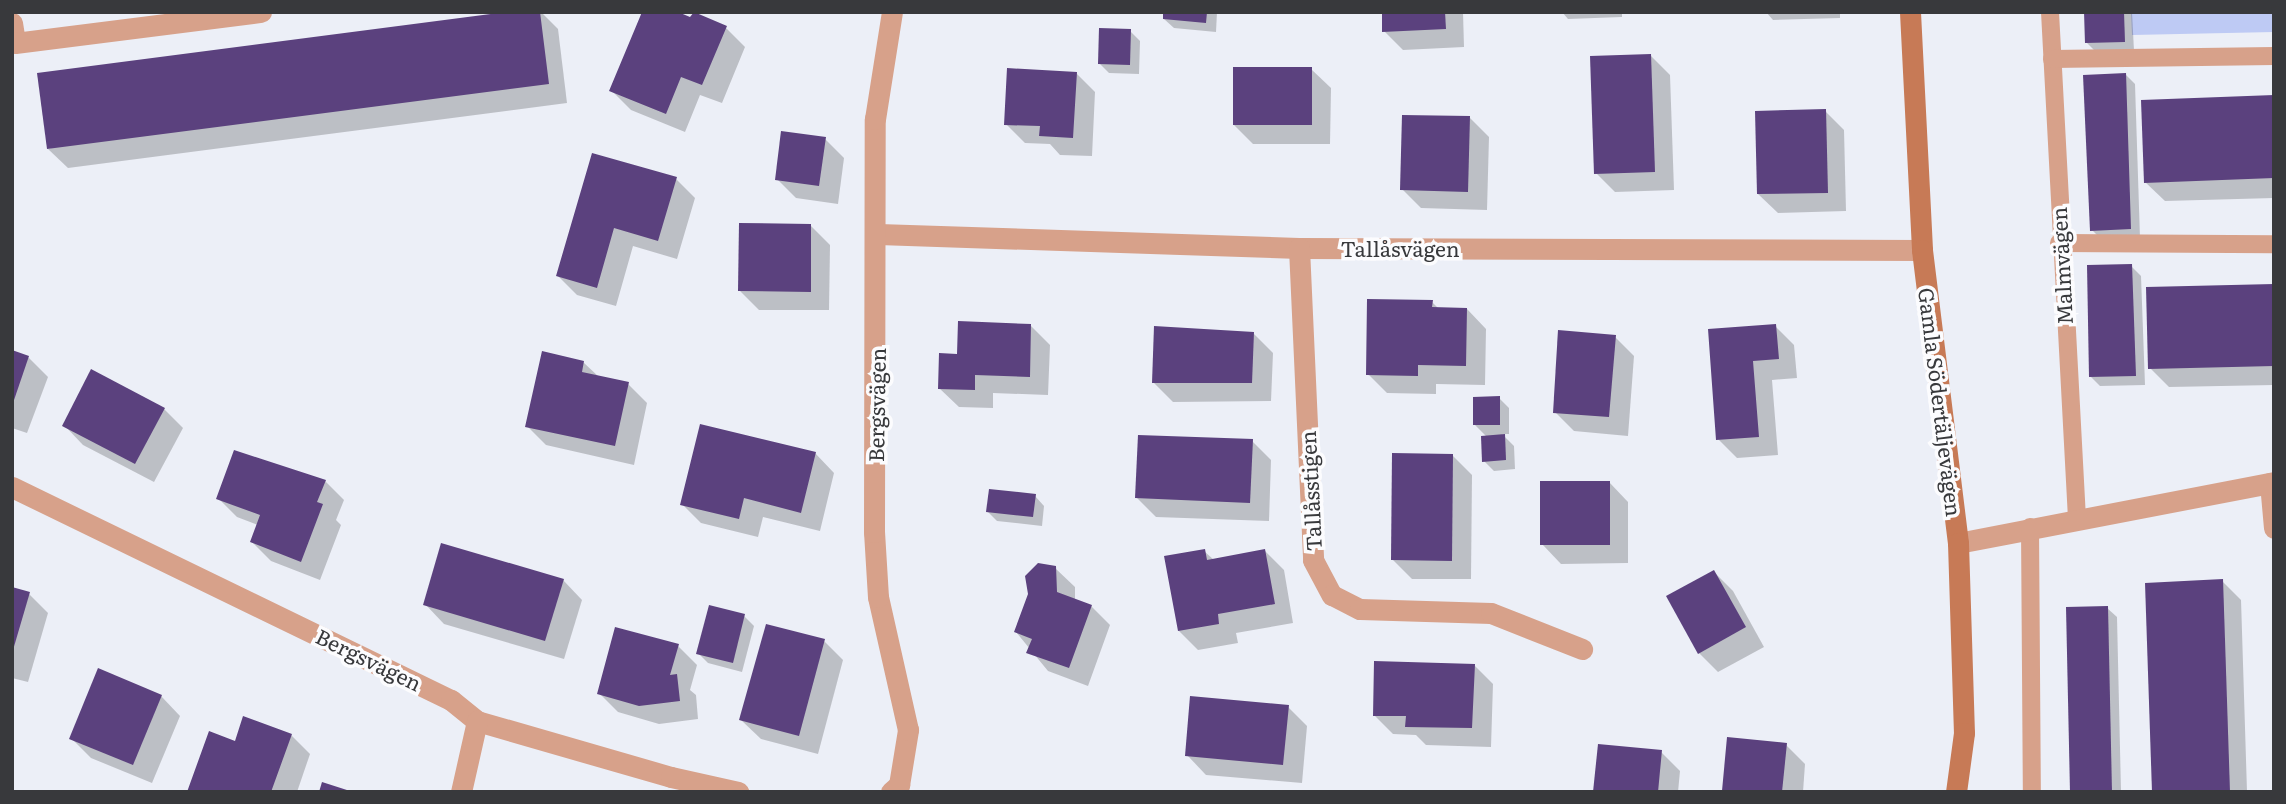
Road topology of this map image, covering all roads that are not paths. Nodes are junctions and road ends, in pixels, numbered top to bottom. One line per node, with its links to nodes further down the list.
1 (261, 12): 5 (street)
2 (892, 12): 8 (street, Bergsvägen)
3 (1910, 12): 12 (street, Gamla Södertäljevägen)
4 (2050, 12): 7 (lane, Malmvägen)
5 (12, 23)
6 (2274, 56): 7 (lane)
7 (2052, 59): 9 (lane, Malmvägen)
8 (878, 234): 11 (street, Tallåsvägen); 23 (street, Bergsvägen)
9 (2059, 243): 10 (lane); 15 (lane, Malmvägen)
10 (2274, 244)
11 (1299, 248): 12 (street, Tallåsvägen); 19 (street, Tallåsstigen)
12 (1922, 250): 18 (street, Gamla Södertäljevägen)
13 (2272, 483): 15 (street); 17 (street)
14 (12, 487): 20 (street, Bergsvägen)
15 (2077, 519): 16 (street)
16 (2030, 527): 18 (street); 25 (lane)
17 (2274, 528)
18 (1958, 543): 24 (street, Gamla Södertäljevägen)
19 (1582, 649)
20 (477, 720): 21 (street); 22 (street, Bergsvägen)
21 (461, 792)
22 (738, 792)
23 (891, 792)
24 (1956, 792)
25 (2032, 792)

